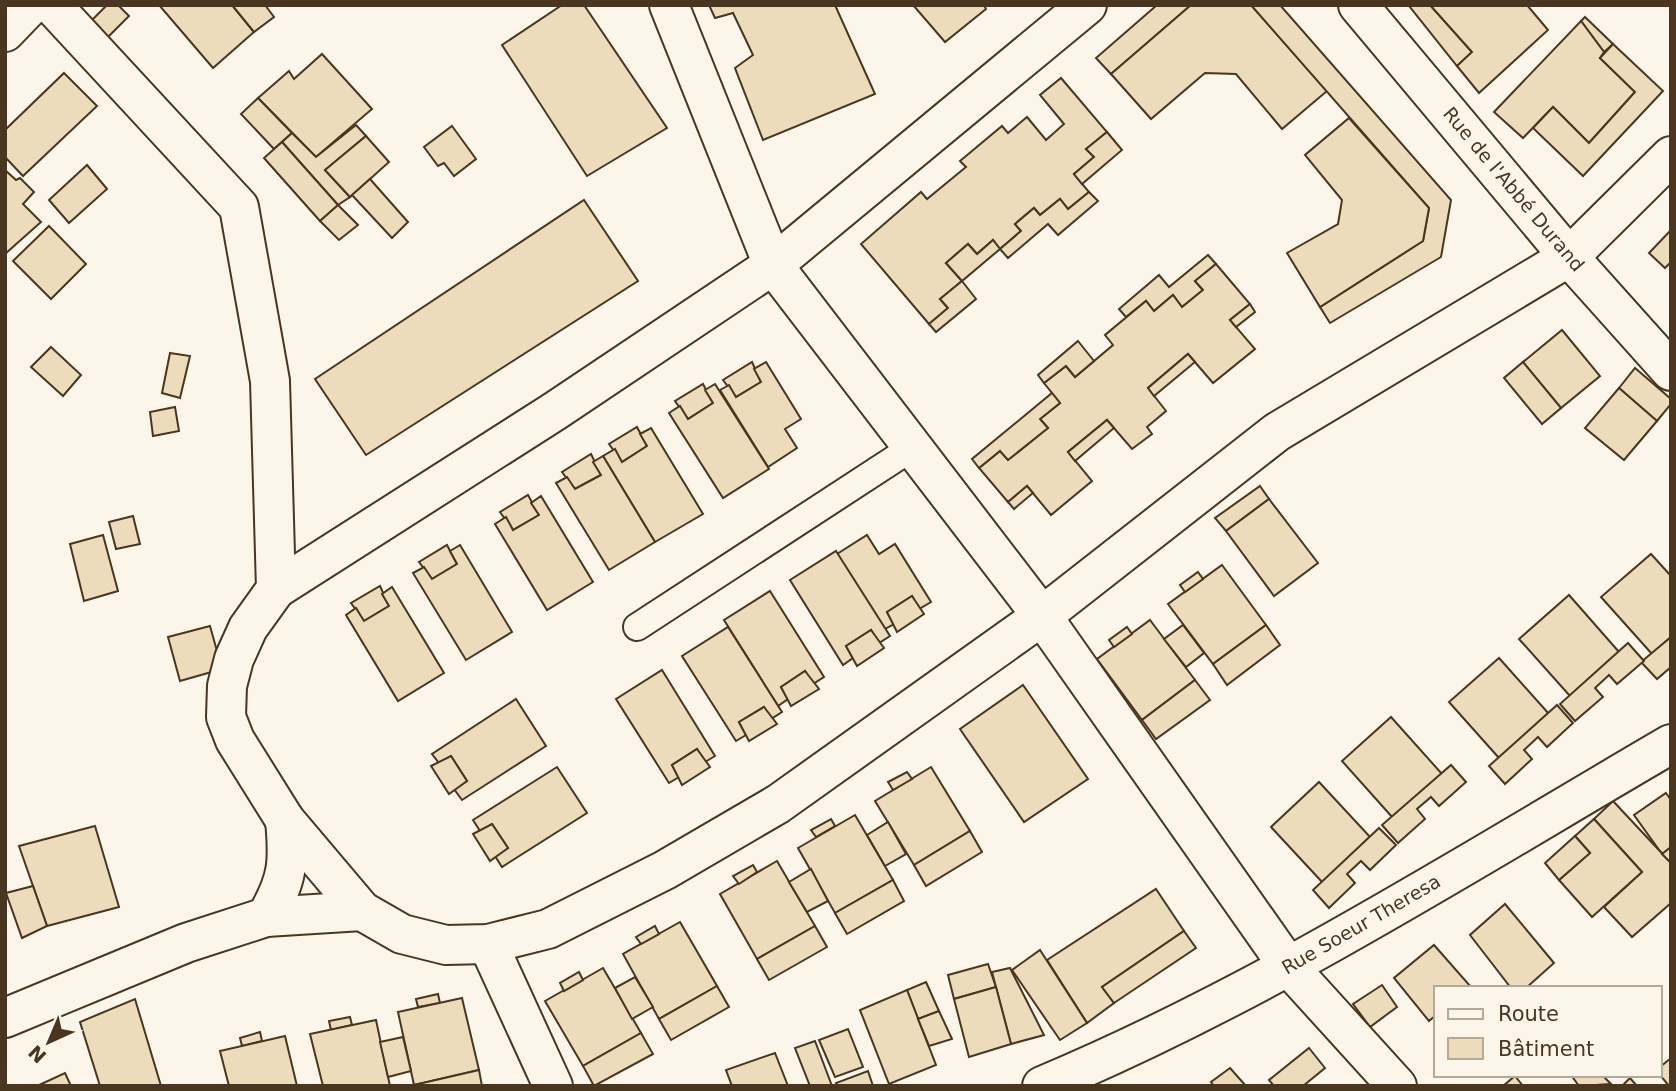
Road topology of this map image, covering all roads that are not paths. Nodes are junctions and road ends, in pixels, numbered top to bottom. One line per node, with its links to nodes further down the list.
1 (31, 5): 6 (street)
2 (52, 5): 12 (street)
3 (669, 5): 9 (street)
4 (1087, 5): 9 (street)
5 (1358, 5): 8 (street, Rue de l'Abbé Durand)
6 (5, 32)
7 (1671, 156): 8 (street)
8 (1569, 257): 10 (street, Rue de l'Abbé Durand); 13 (street)
9 (773, 265): 11 (street); 12 (street)
10 (1671, 371)
11 (913, 447): 13 (street); 14 (lane)
12 (276, 589): 16 (street)
13 (1042, 616): 19 (street); 20 (street)
14 (637, 627)
15 (1671, 744): 20 (street, Rue Soeur Theresa)
16 (285, 820): 17 (street); 18 (street)
17 (362, 912): 18 (street); 19 (street)
18 (266, 917): 21 (street)
19 (488, 944): 22 (street)
20 (1288, 966): 23 (street, Rue Soeur Theresa); 24 (street)
21 (5, 1018)
22 (553, 1086)
23 (1042, 1086)
24 (1396, 1086)

